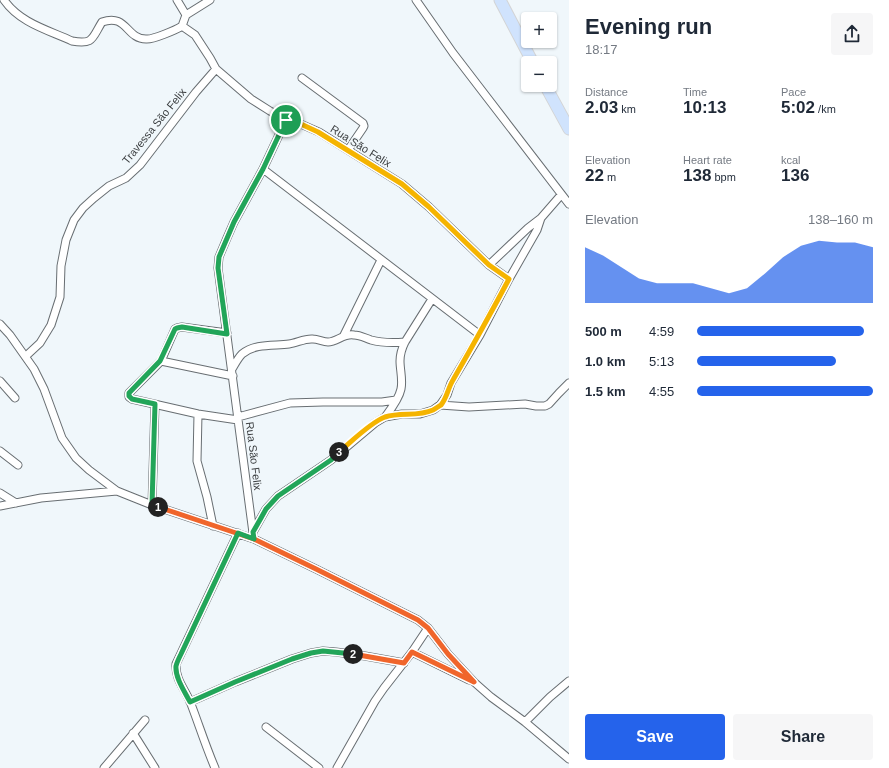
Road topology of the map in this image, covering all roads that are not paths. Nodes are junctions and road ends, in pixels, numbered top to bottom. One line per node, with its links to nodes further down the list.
1 (4, 0): 7 (street)
2 (177, 0): 6 (street)
3 (210, 0): 6 (street)
4 (416, 0): 16 (street)
5 (500, 0): 8 (main road)
6 (186, 15): 7 (street)
7 (182, 26): 9 (street)
8 (529, 56)
9 (216, 69): 12 (street, Rua São Felix); 28 (street, Travessa São Felix)
10 (302, 78): 14 (street)
11 (549, 92): 13 (main road)
12 (286, 120): 14 (street, Rua São Felix); 15 (street, Rua São Felix)
13 (569, 129)
14 (348, 150): 20 (street, Rua São Felix)
15 (263, 169): 19 (street); 24 (street, Rua São Felix)
16 (562, 195): 17 (street); 18 (street)
17 (569, 204)
18 (541, 218): 20 (street); 21 (street)
19 (381, 260): 22 (street); 25 (street)
20 (489, 265): 21 (street, Rua São Felix)
21 (509, 279): 26 (street)
22 (432, 299): 26 (street); 27 (street)
23 (0, 324): 28 (street)
24 (227, 334): 29 (street); 30 (street, Rua São Felix)
25 (344, 335): 27 (street); 30 (street)
26 (480, 335): 36 (street)
27 (405, 342): 34 (street)
28 (26, 356): 42 (street)
29 (160, 361): 30 (street); 35 (street)
30 (232, 373): 39 (street, Rua São Felix)
31 (0, 381): 33 (street)
32 (569, 383): 36 (street)
33 (15, 398)
34 (396, 400): 38 (street); 39 (street)
35 (155, 404): 37 (street); 45 (street)
36 (440, 405): 38 (street)
37 (198, 414): 39 (street); 47 (street)
38 (385, 417): 49 (street)
39 (238, 418): 49 (street, Rua São Felix)
40 (0, 451): 41 (street)
41 (18, 465)
42 (117, 491): 44 (street); 45 (street)
43 (0, 493): 44 (street)
44 (16, 503): 46 (street)
45 (152, 505): 47 (street)
46 (0, 506)
47 (213, 526): 48 (street)
48 (238, 533): 49 (street); 55 (street)
49 (253, 536): 50 (street)
50 (428, 628): 51 (street); 54 (street)
51 (412, 652): 52 (street); 54 (street)
52 (404, 663): 55 (street); 65 (street)
53 (569, 681): 57 (street)
54 (474, 682): 57 (street)
55 (190, 702): 63 (street)
56 (145, 720): 59 (street)
57 (525, 722): 60 (street)
58 (266, 727): 64 (street)
59 (133, 733): 61 (street); 62 (street)
60 (569, 759)
61 (104, 768)
62 (155, 768)
63 (215, 768)
64 (319, 768)
65 (337, 768)

